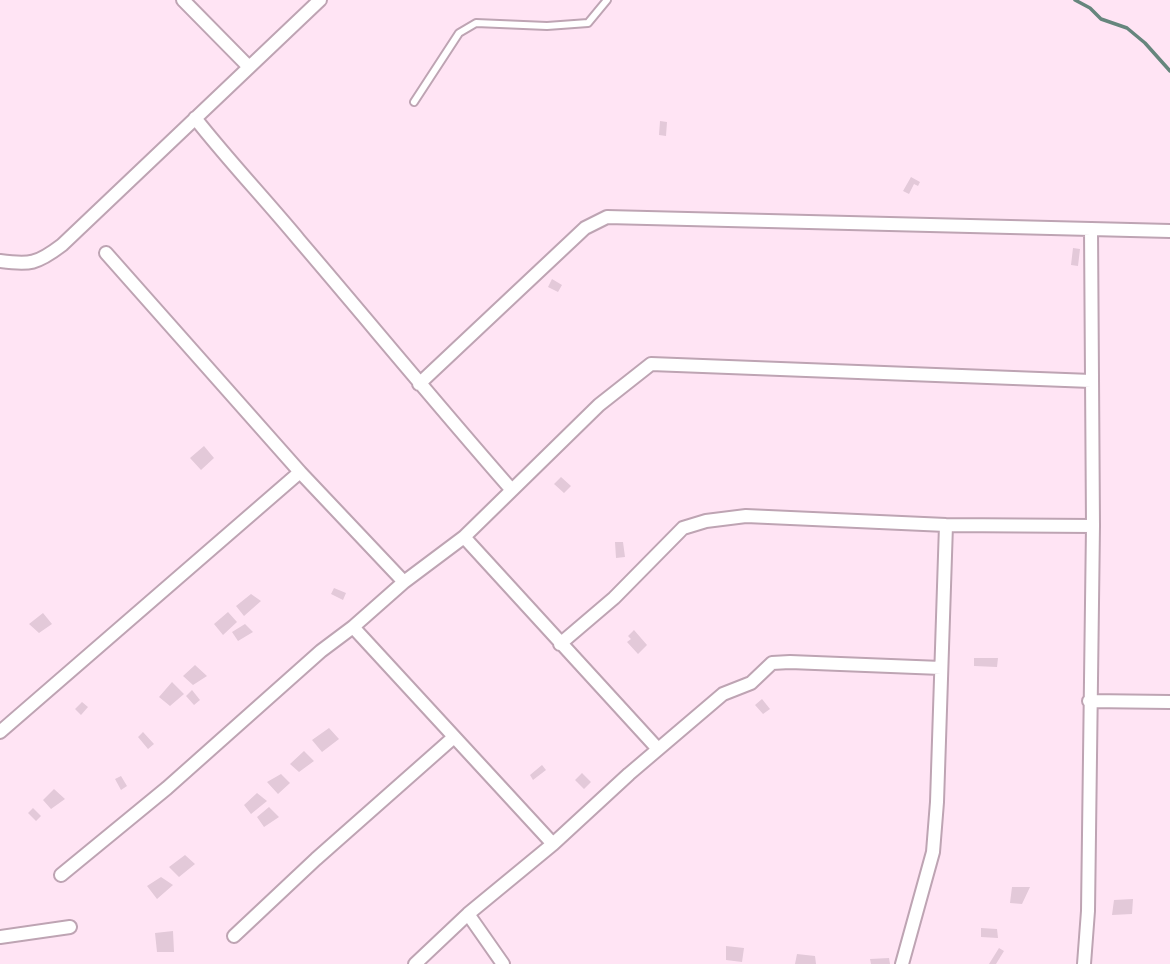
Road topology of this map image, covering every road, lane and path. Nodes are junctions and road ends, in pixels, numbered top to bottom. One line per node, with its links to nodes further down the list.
1 (183, 0): 4 (street)
2 (320, 0): 4 (street)
3 (607, 0): 5 (lane)
4 (248, 66): 6 (street)
5 (414, 102)
6 (195, 118): 10 (street); 12 (street)
7 (1091, 229): 8 (street); 11 (street); 12 (street)
8 (1170, 231)
9 (106, 253): 13 (street)
10 (0, 261)
11 (1091, 381): 14 (street); 16 (street)
12 (419, 384): 14 (street)
13 (300, 472): 18 (street); 24 (street)
14 (511, 489): 17 (street)
15 (946, 525): 16 (street); 20 (street); 21 (street)
16 (1093, 526): 22 (street)
17 (464, 537): 18 (street); 20 (street)
18 (404, 582): 19 (street)
19 (353, 627): 25 (street); 28 (street)
20 (561, 644): 26 (street)
21 (941, 668): 26 (street); 35 (street)
22 (1090, 701): 23 (street); 36 (street)
23 (1170, 702)
24 (0, 732)
25 (454, 737): 27 (street); 31 (street)
26 (658, 749): 27 (street)
27 (554, 844): 29 (street)
28 (61, 875)
29 (468, 914): 33 (street); 34 (street)
30 (69, 927): 32 (street)
31 (234, 936)
32 (0, 937)
33 (415, 964)
34 (503, 964)
35 (902, 964)
36 (1084, 964)

